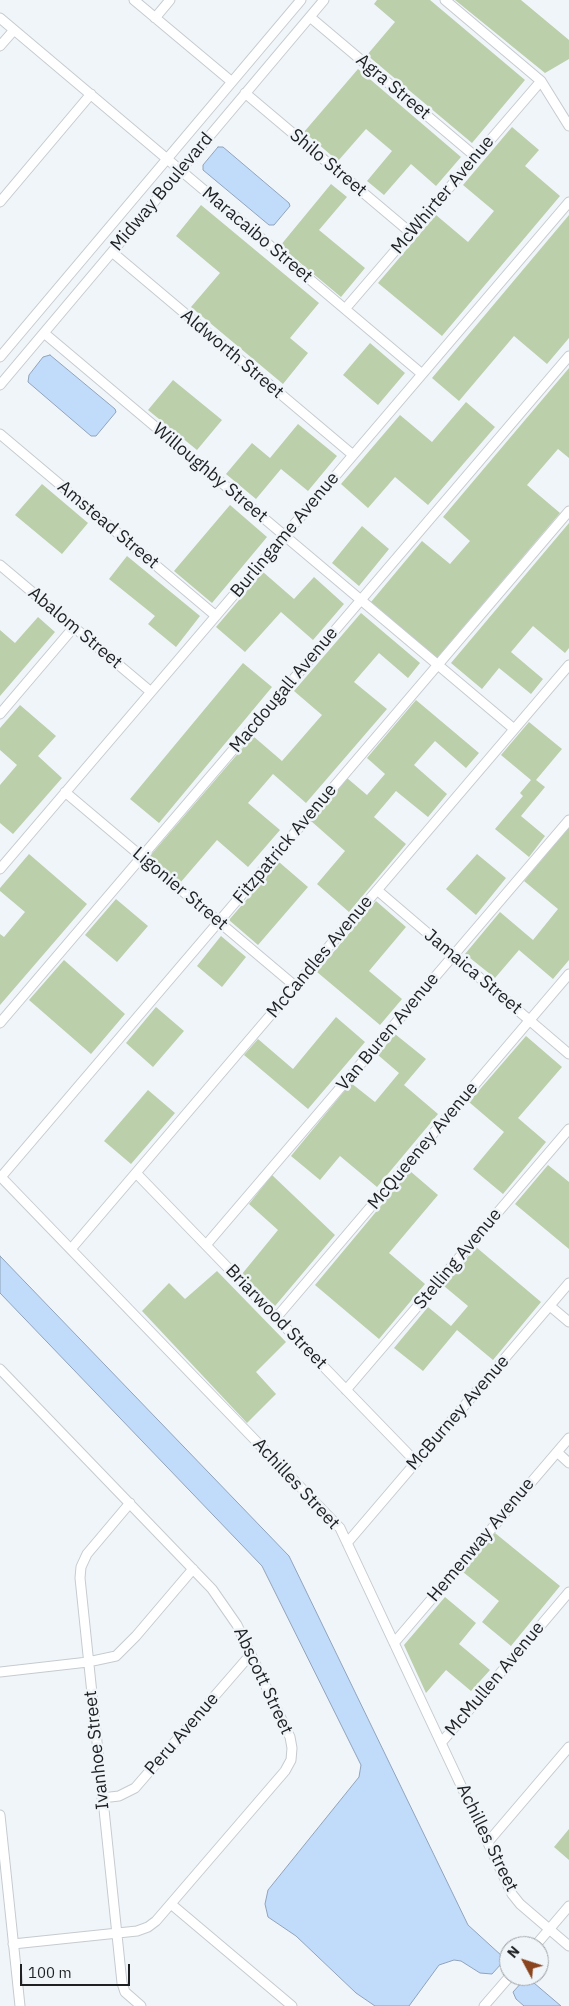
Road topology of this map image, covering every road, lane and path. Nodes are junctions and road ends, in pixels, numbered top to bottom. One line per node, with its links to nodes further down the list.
1 (134, 0): 8 (street)
2 (170, 0): 8 (street)
3 (301, 0): 12 (street, Midway Boulevard)
4 (324, 0): 6 (street, Midway Boulevard)
5 (446, 0): 11 (street)
6 (310, 17): 13 (street, Midway Boulevard); 16 (street, Agra Street)
7 (0, 18): 9 (street, Maracaibo Street)
8 (155, 18): 12 (street)
9 (14, 30): 10 (street); 14 (street, Maracaibo Street)
10 (0, 46)
11 (541, 81): 15 (street); 16 (street, McWhirter Avenue)
12 (232, 82): 17 (street, Midway Boulevard)
13 (246, 93): 18 (street, Midway Boulevard); 21 (street, Shilo Street)
14 (91, 94): 17 (street, Maracaibo Street); 19 (street)
15 (569, 126)
16 (476, 157): 21 (street, McWhirter Avenue)
17 (167, 159): 18 (street, Maracaibo Street); 26 (street, Midway Boulevard)
18 (181, 170): 22 (street, Midway Boulevard); 23 (street, Maracaibo Street)
19 (0, 202)
20 (569, 202): 27 (street, Burlingame Avenue)
21 (410, 233): 23 (street, McWhirter Avenue)
22 (112, 252): 24 (street, Midway Boulevard); 30 (street, Aldworth Street)
23 (345, 310): 27 (street, Maracaibo Street)
24 (44, 333): 28 (street, Midway Boulevard); 32 (street, Willoughby Street)
25 (569, 356): 34 (street, Macdougall Avenue)
26 (0, 357)
27 (422, 374): 30 (street, Burlingame Avenue)
28 (0, 385)
29 (0, 434): 35 (street, Amstead Street)
30 (353, 455): 32 (street, Burlingame Avenue)
31 (569, 511): 37 (street, Fitzpatrick Avenue)
32 (284, 535): 34 (street, Willoughby Street); 35 (street, Burlingame Avenue)
33 (0, 565): 36 (street, Abalom Street)
34 (361, 600): 37 (street, Willoughby Street); 44 (street, Macdougall Avenue)
35 (216, 616): 39 (street, Burlingame Avenue)
36 (74, 627): 39 (street, Abalom Street); 40 (street)
37 (438, 665): 41 (street, Willoughby Street); 47 (street, Fitzpatrick Avenue)
38 (569, 665): 41 (street, McCandles Avenue)
39 (151, 692): 42 (street, Burlingame Avenue)
40 (0, 714)
41 (514, 730): 46 (street, McCandles Avenue)
42 (65, 792): 44 (street, Ligonier Street); 45 (street, Burlingame Avenue)
43 (569, 820): 48 (street, Van Buren Avenue)
44 (142, 857): 47 (street, Ligonier Street); 52 (street, Macdougall Avenue)
45 (0, 869)
46 (377, 890): 48 (street, Jamaica Street); 50 (street, McCandles Avenue)
47 (218, 922): 50 (street, Ligonier Street); 56 (street, Fitzpatrick Avenue)
48 (453, 955): 51 (street, Jamaica Street); 57 (street, Van Buren Avenue)
49 (569, 974): 51 (street, McQueeney Avenue)
50 (295, 986): 55 (street, McCandles Avenue)
51 (530, 1020): 53 (street, Jamaica Street); 61 (street, McQueeney Avenue)
52 (0, 1023)
53 (569, 1054)
54 (569, 1129): 64 (street, Stelling Avenue)
55 (136, 1173): 57 (street, Briarwood Street); 58 (street, McCandles Avenue)
56 (0, 1177): 58 (street, Achilles Street)
57 (206, 1245): 61 (street, Briarwood Street)
58 (71, 1249): 70 (street, Achilles Street)
59 (569, 1283): 60 (street, McBurney Avenue)
60 (550, 1306): 62 (street); 67 (street, McBurney Avenue)
61 (276, 1318): 64 (street, Briarwood Street)
62 (569, 1322)
63 (0, 1369): 69 (street, Abscott Street)
64 (346, 1390): 67 (street, Briarwood Street)
65 (569, 1438): 66 (street, Hemenway Avenue)
66 (557, 1452): 68 (street); 73 (street, Hemenway Avenue)
67 (416, 1462): 70 (street, McBurney Avenue)
68 (569, 1463)
69 (130, 1503): 71 (street, Abscott Street); 75 (street, Ivanhoe Street)
70 (347, 1543): 73 (street, Achilles Street)
71 (194, 1569): 74 (street, Abscott Street); 75 (street)
72 (569, 1592): 77 (street, McMullen Avenue)
73 (394, 1643): 77 (street, Achilles Street)
74 (251, 1654): 79 (street, Peru Avenue); 83 (street, Abscott Street)
75 (88, 1662): 76 (street); 79 (street, Ivanhoe Street)
76 (0, 1672)
77 (441, 1742): 81 (street, Achilles Street)
78 (569, 1747): 81 (street)
79 (102, 1798): 86 (street, Ivanhoe Street)
80 (0, 1816): 82 (street)
81 (488, 1842): 85 (street, Achilles Street)
82 (4, 1884): 88 (street)
83 (172, 1904): 86 (street, Abscott Street); 93 (street)
84 (569, 1906): 85 (street)
85 (549, 1929): 87 (street); 89 (street, Achilles Street)
86 (116, 1933): 88 (street, Abscott Street); 92 (street, Ivanhoe Street)
87 (543, 1936)
88 (13, 1944): 91 (street)
89 (569, 1946)
90 (501, 1986): 94 (street)
91 (20, 2006)
92 (140, 2006)
93 (292, 2006)
94 (484, 2006)

